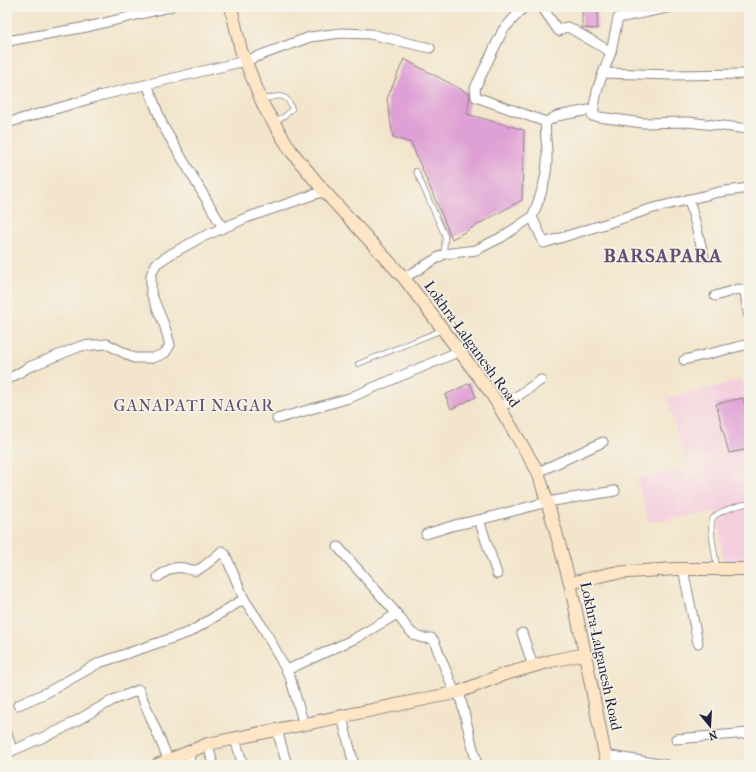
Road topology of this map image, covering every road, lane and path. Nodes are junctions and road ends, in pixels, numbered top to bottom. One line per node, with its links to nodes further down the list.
1 (170, 7): 6 (street)
2 (231, 7): 9 (main road, Lokhra-Lalganesh Road)
3 (524, 7): 16 (street)
4 (542, 7): 8 (street)
5 (672, 7): 8 (street)
6 (7, 43)
7 (430, 48): 9 (street)
8 (611, 52): 10 (street)
9 (245, 61): 12 (street); 13 (main road, Lokhra-Lalganesh Road)
10 (604, 73): 11 (street); 14 (street)
11 (749, 74)
12 (147, 84): 17 (street); 24 (street)
13 (262, 100): 15 (main road, Lokhra-Lalganesh Road); 15 (lane)
14 (594, 109): 16 (street); 18 (street)
15 (274, 122): 21 (main road, Lokhra-Lalganesh Road)
16 (546, 122): 23 (street)
17 (7, 123)
18 (749, 129)
19 (416, 171): 25 (lane)
20 (749, 188): 22 (street)
21 (324, 191): 24 (street); 27 (main road, Lokhra-Lalganesh Road)
22 (689, 199): 23 (street); 26 (street)
23 (532, 217): 25 (street)
24 (223, 228): 35 (street)
25 (444, 254): 27 (street)
26 (704, 257)
27 (404, 278): 30 (main road, Lokhra-Lalganesh Road)
28 (715, 296): 29 (street)
29 (749, 314)
30 (443, 330): 32 (main road, Lokhra-Lalganesh Road); 34 (lane)
31 (749, 344): 33 (street)
32 (460, 351): 37 (main road, Lokhra-Lalganesh Road); 38 (street)
33 (684, 360)
34 (358, 364)
35 (7, 380)
36 (541, 380): 37 (street)
37 (500, 408): 40 (main road, Lokhra-Lalganesh Road)
38 (277, 419)
39 (603, 442): 40 (street)
40 (538, 472): 42 (main road, Lokhra-Lalganesh Road)
41 (615, 491): 42 (street)
42 (547, 502): 44 (street); 52 (main road, Lokhra-Lalganesh Road)
43 (745, 504): 48 (lane)
44 (479, 520): 45 (street); 50 (street)
45 (426, 534)
46 (338, 547): 54 (street)
47 (683, 569): 48 (main road); 52 (main road); 56 (street)
48 (718, 569): 49 (main road)
49 (749, 569)
50 (497, 574)
51 (158, 577): 53 (street)
52 (570, 583): 57 (main road, Lokhra-Lalganesh Road)
53 (244, 599): 59 (street); 61 (street)
54 (397, 614): 59 (street); 60 (street)
55 (522, 632): 58 (street)
56 (698, 643)
57 (585, 654): 58 (main road); 72 (main road, Lokhra-Lalganesh Road)
58 (533, 666): 60 (main road)
59 (287, 670): 63 (street)
60 (457, 693): 62 (main road); 80 (street)
61 (18, 705)
62 (342, 717): 63 (main road); 79 (street)
63 (304, 725): 64 (main road)
64 (277, 730): 67 (main road); 78 (street)
65 (7, 733): 70 (street)
66 (749, 733): 68 (street)
67 (235, 739): 69 (main road); 77 (street)
68 (676, 739)
69 (208, 744): 71 (main road); 76 (street)
70 (10, 752): 73 (street)
71 (189, 752): 73 (main road); 75 (street)
72 (606, 760): 81 (street)
73 (169, 761): 74 (main road)
74 (157, 765)
75 (190, 765)
76 (213, 765)
77 (243, 765)
78 (287, 765)
79 (354, 765)
80 (478, 765)
81 (666, 765)

